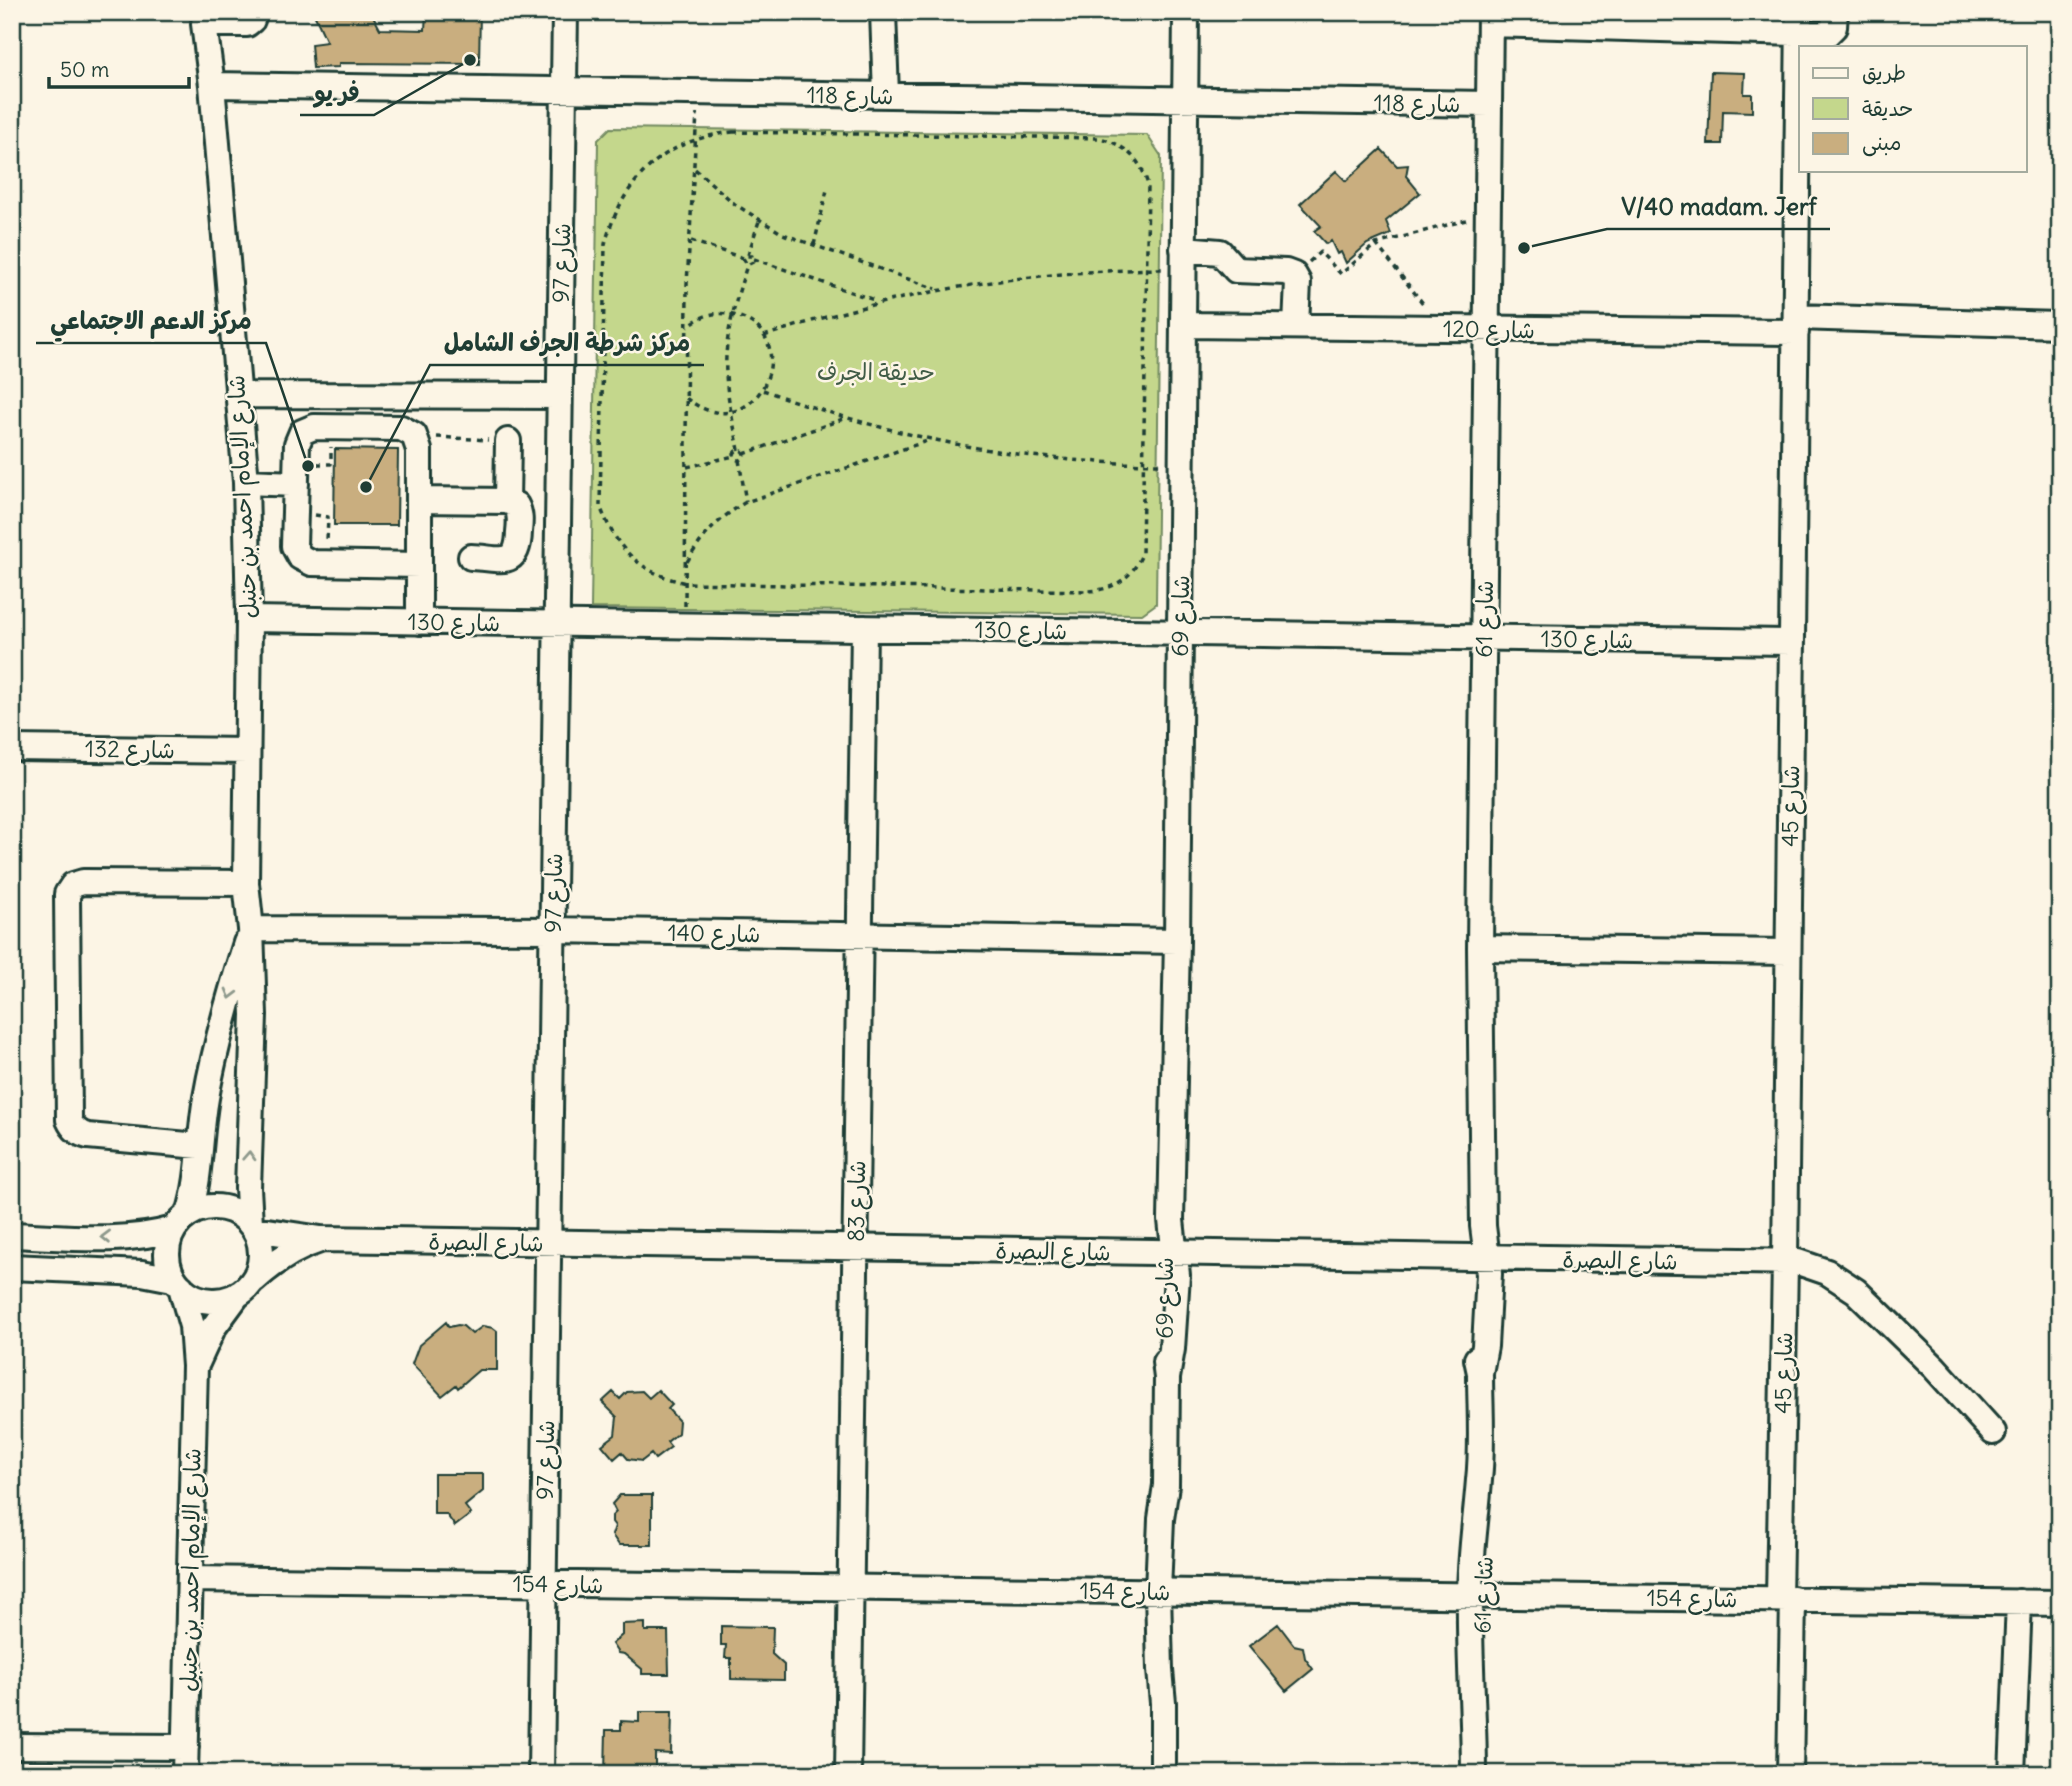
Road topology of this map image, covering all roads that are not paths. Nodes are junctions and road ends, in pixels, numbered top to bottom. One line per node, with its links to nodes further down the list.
1 (254, 12): 7 (street)
2 (565, 12): 11 (street, شارع 97)
3 (875, 12): 12 (street)
4 (883, 12): 12 (street)
5 (1186, 12): 13 (street, شارع 69)
6 (1835, 12): 9 (street)
7 (203, 16): 10 (street, شارع الإمام احمد بن حنبل)
8 (1490, 18): 9 (street); 14 (street, شارع 61)
9 (1799, 22): 17 (street, شارع 45)
10 (212, 85): 11 (street, شارع 118); 21 (street, شارع الإمام احمد بن حنبل)
11 (564, 90): 12 (street, شارع 118); 22 (street, شارع 97)
12 (878, 95): 13 (street, شارع 118)
13 (1185, 100): 14 (street, شارع 118); 15 (street, شارع 69)
14 (1489, 104): 20 (street, شارع 61)
15 (1183, 259): 16 (street, شارع 69); 19 (street)
16 (1183, 325): 19 (street, شارع 120); 34 (street, شارع 69)
17 (1796, 325): 18 (street, شارع 120); 20 (street, شارع 120); 36 (street, شارع 45)
18 (2060, 325)
19 (1296, 326): 20 (street, شارع 120)
20 (1487, 328): 35 (street, شارع 61)
21 (238, 395): 22 (street); 25 (street, شارع الإمام احمد بن حنبل)
22 (559, 396): 32 (street, شارع 97)
23 (508, 441): 27 (street)
24 (297, 474): 25 (street); 26 (street); 29 (street)
25 (246, 482): 30 (street, شارع الإمام احمد بن حنبل)
26 (419, 500): 27 (street); 29 (street)
27 (507, 501): 28 (street)
28 (471, 557)
29 (419, 565): 31 (street)
30 (249, 620): 31 (street, شارع 130); 38 (street, شارع الإمام احمد بن حنبل)
31 (419, 622): 32 (street, شارع 130)
32 (555, 624): 33 (street, شارع 130); 41 (street, شارع 97)
33 (864, 628): 34 (street, شارع 130); 42 (street, شارع 83)
34 (1180, 633): 35 (street, شارع 130); 43 (street, شارع 69)
35 (1483, 637): 36 (street, شارع 130); 44 (street, شارع 61)
36 (1792, 642): 45 (street, شارع 45)
37 (12, 748): 38 (street, شارع 132)
38 (247, 751): 39 (street, شارع الإمام احمد بن حنبل)
39 (246, 883): 40 (street, شارع الإمام احمد بن حنبل); 46 (street)
40 (251, 929): 41 (street, شارع 140); 46 (street, شارع الإمام احمد بن حنبل, one-way to 46); 48 (street, شارع الإمام احمد بن حنبل, one-way to 40)
41 (552, 930): 42 (street, شارع 140); 51 (street, شارع 97)
42 (860, 936): 43 (street, شارع 140); 52 (street, شارع 83)
43 (1177, 941): 53 (street, شارع 69)
44 (1480, 948): 45 (street); 54 (street, شارع 61)
45 (1788, 952): 55 (street, شارع 45)
46 (199, 1146): 47 (street, شارع الإمام احمد بن حنبل)
47 (181, 1222): 48 (street); 49 (street, one-way to 49); 57 (street)
48 (252, 1226): 50 (street, شارع البصرة); 58 (street)
49 (12, 1235)
50 (321, 1239): 51 (street, شارع البصرة); 58 (street, شارع البصرة)
51 (548, 1243): 52 (street, شارع البصرة); 62 (street, شارع 97)
52 (856, 1248): 53 (street, شارع البصرة); 63 (street, شارع 83)
53 (1169, 1253): 54 (street, شارع البصرة); 64 (street, شارع 69)
54 (1482, 1258): 55 (street, شارع البصرة); 65 (street, شارع 61)
55 (1785, 1262): 60 (street, شارع البصرة); 66 (street, شارع 45)
56 (12, 1267): 57 (street)
57 (177, 1283): 58 (street); 59 (street, شارع الإمام احمد بن حنبل)
58 (245, 1288): 59 (street, شارع الإمام احمد بن حنبل)
59 (195, 1366): 61 (street, شارع الإمام احمد بن حنبل)
60 (1993, 1433)
61 (190, 1579): 62 (street, شارع 154); 70 (street, شارع الإمام احمد بن حنبل)
62 (543, 1583): 63 (street, شارع 154); 72 (street, شارع 97)
63 (850, 1587): 64 (street, شارع 154); 73 (street, شارع 83)
64 (1165, 1591): 65 (street, شارع 154); 74 (street, شارع 69)
65 (1477, 1595): 66 (street, شارع 154); 75 (street, شارع 61)
66 (1786, 1599): 67 (street, شارع 154); 76 (street, شارع 45)
67 (2019, 1602): 68 (street, شارع 154); 77 (street)
68 (2060, 1602)
69 (12, 1746): 70 (street)
70 (186, 1747): 71 (street, شارع الإمام احمد بن حنبل)
71 (185, 1774)
72 (541, 1774)
73 (848, 1774)
74 (1163, 1774)
75 (1474, 1774)
76 (1790, 1774)
77 (2012, 1774)

